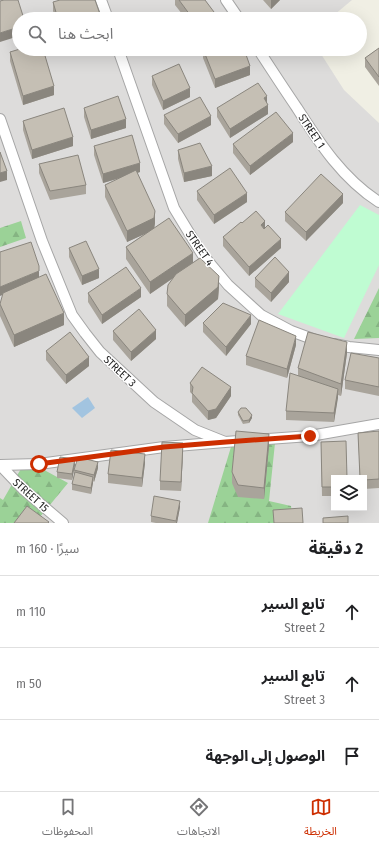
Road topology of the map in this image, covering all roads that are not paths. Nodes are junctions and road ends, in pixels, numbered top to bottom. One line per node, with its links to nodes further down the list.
1 (101, 0): 3 (street)
2 (226, 0): 4 (street)
3 (105, 12)
4 (234, 12)
5 (120, 56): 9 (street, STREET 4)
6 (263, 56): 8 (street, STREET 1)
7 (0, 119): 11 (street, STREET 3)
8 (379, 202)
9 (379, 350)
10 (379, 424): 11 (street, STREET 3)
11 (226, 442): 12 (street)
12 (0, 465): 13 (street, STREET 15)
13 (63, 523)

